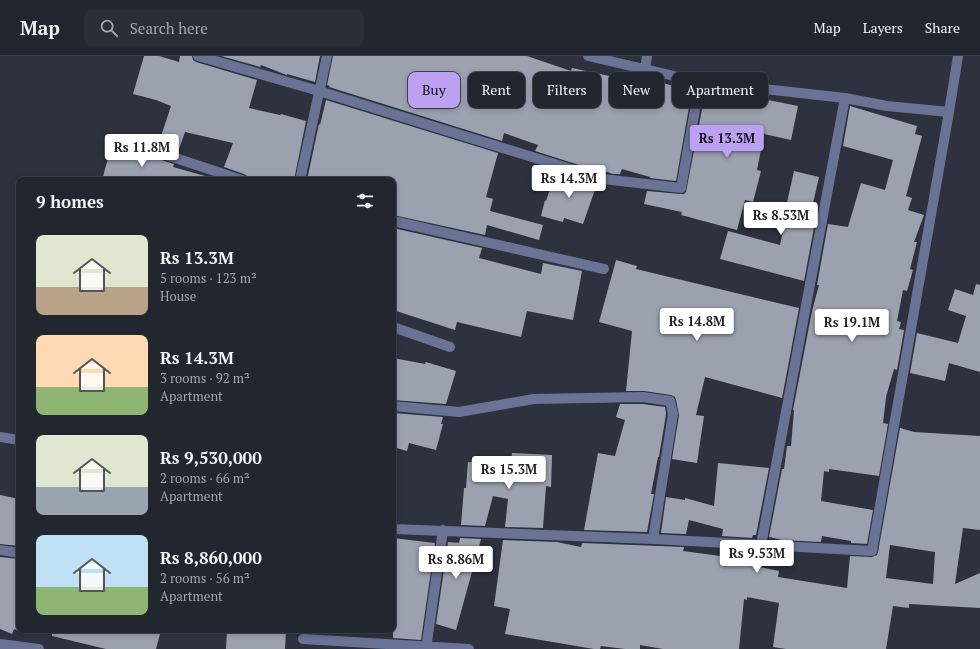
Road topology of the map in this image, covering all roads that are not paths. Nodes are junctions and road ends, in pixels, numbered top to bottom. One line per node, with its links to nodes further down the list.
1 (198, 56): 9 (street)
2 (327, 56): 9 (street)
3 (588, 56): 6 (street)
4 (648, 56): 6 (street)
5 (958, 56): 12 (street)
6 (645, 69): 7 (street)
7 (672, 75)
8 (768, 90): 10 (street)
9 (319, 91): 11 (street); 15 (street)
10 (845, 98): 12 (street); 26 (street)
11 (696, 108)
12 (949, 112): 26 (street)
13 (136, 145): 14 (street)
14 (233, 177)
15 (301, 177)
16 (396, 222): 17 (street)
17 (604, 269)
18 (396, 328): 19 (street)
19 (450, 347)
20 (396, 406): 25 (street)
21 (0, 437): 22 (street)
22 (16, 440)
23 (396, 529): 24 (street)
24 (443, 530): 25 (street); 31 (street)
25 (653, 539): 26 (street)
26 (762, 545)
27 (0, 550): 28 (street)
28 (16, 553)
29 (302, 639): 31 (street)
30 (0, 644): 32 (street)
31 (426, 648): 33 (street)
32 (39, 649)
33 (469, 649)

